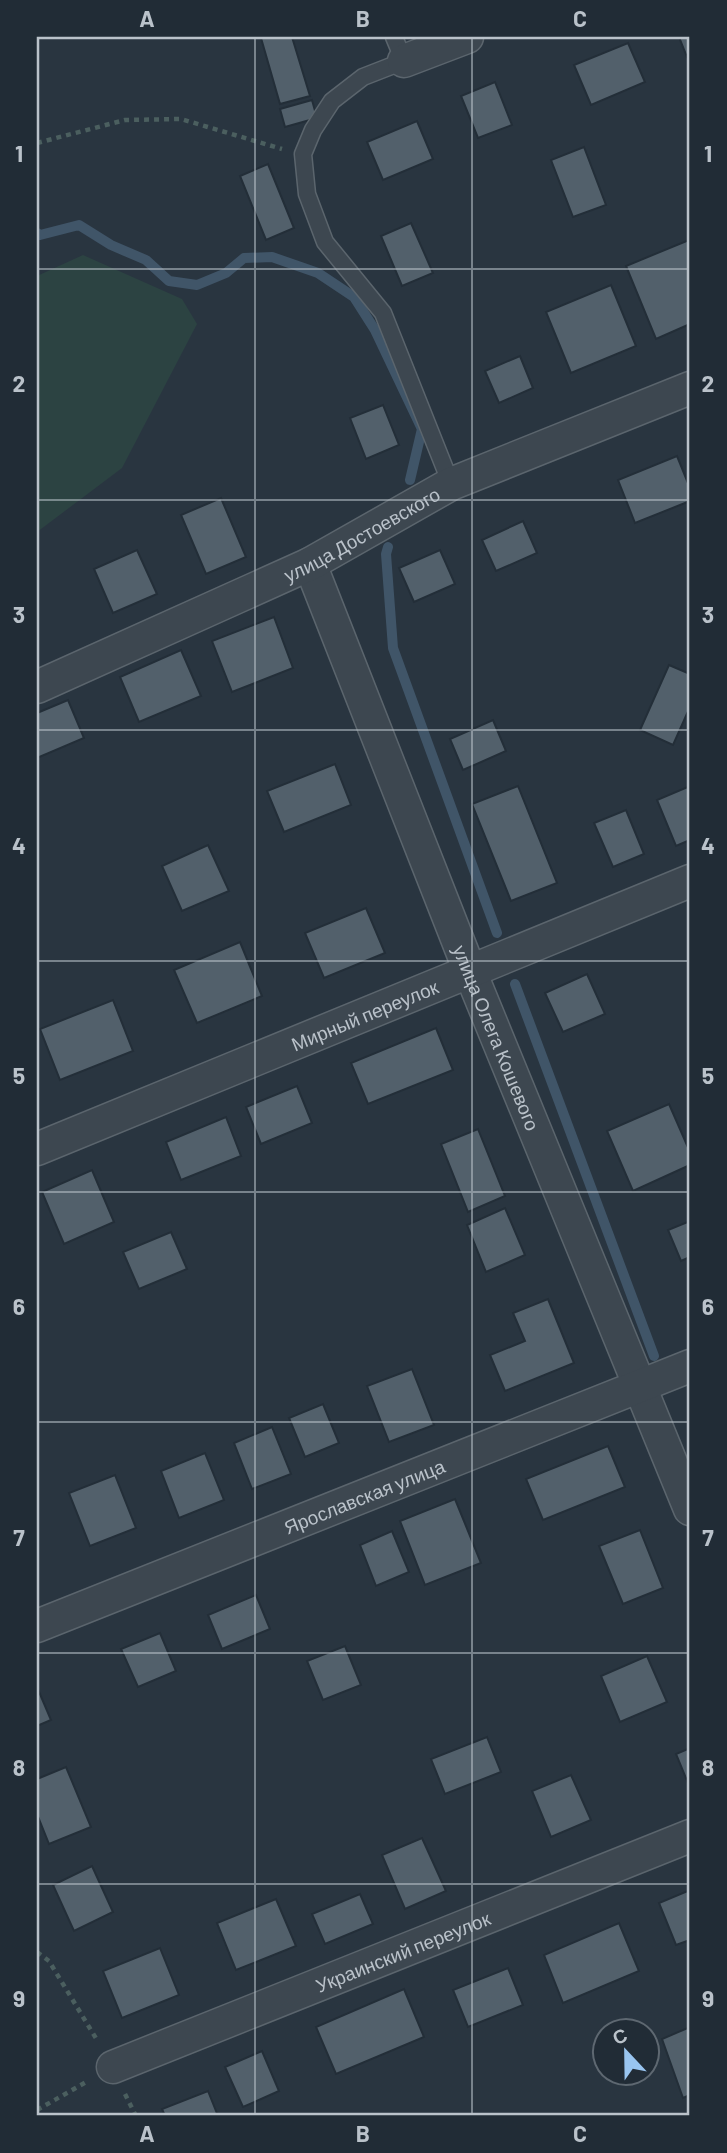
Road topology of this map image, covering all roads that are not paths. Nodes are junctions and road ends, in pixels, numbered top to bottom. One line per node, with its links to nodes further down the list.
1 (467, 37): 2 (street)
2 (399, 49): 4 (lane)
3 (690, 388): 4 (street, улица Достоевского)
4 (451, 484): 5 (street, улица Достоевского)
5 (310, 564): 6 (street, улица Достоевского); 8 (street, улица Олега Кошевого)
6 (37, 687)
7 (690, 881): 8 (street, Мирный переулок)
8 (471, 974): 9 (street, Мирный переулок); 11 (street, улица Олега Кошевого)
9 (37, 1149)
10 (690, 1366): 11 (street, Ярославская улица)
11 (640, 1386): 12 (street, улица Олега Кошевого); 13 (street, Ярославская улица)
12 (690, 1509)
13 (37, 1626)
14 (690, 1836): 15 (street, Украинский переулок)
15 (113, 2067)

